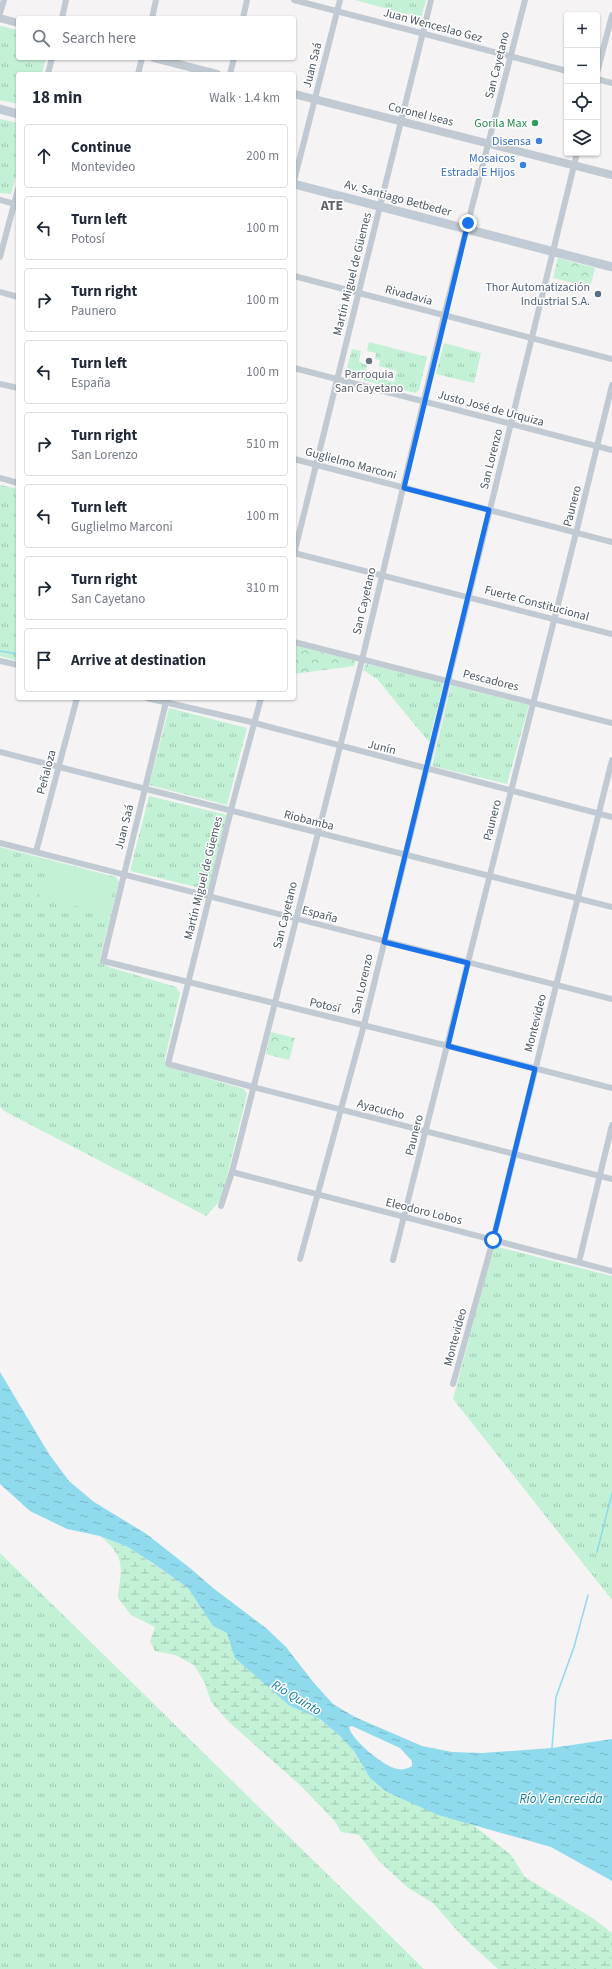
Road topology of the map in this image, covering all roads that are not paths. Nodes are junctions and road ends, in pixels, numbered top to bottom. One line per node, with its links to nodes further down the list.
1 (4, 0): 10 (street)
2 (66, 0): 12 (street)
3 (156, 0): 13 (street)
4 (247, 0): 14 (street)
5 (294, 0): 9 (street, Juan Wenceslao Gez)
6 (340, 0): 9 (street, Juan Saá)
7 (431, 0): 17 (street, Martín Miguel de Güemes)
8 (525, 0): 18 (street, San Cayetano)
9 (337, 11): 17 (street, Juan Wenceslao Gez); 32 (street, Juan Saá)
10 (0, 13)
11 (612, 15): 23 (street)
12 (62, 16)
13 (152, 16)
14 (243, 16)
15 (0, 18): 16 (street)
16 (16, 22)
17 (422, 34): 18 (street, Juan Wenceslao Gez); 35 (street, Martín Miguel de Güemes)
18 (511, 57): 24 (street, Juan Wenceslao Gez); 36 (street, San Cayetano)
19 (52, 60): 25 (street)
20 (142, 60): 26 (street)
21 (162, 60): 27 (street)
22 (234, 60): 28 (street)
23 (600, 61)
24 (564, 70)
25 (48, 72)
26 (138, 72)
27 (208, 72)
28 (230, 72)
29 (600, 80): 30 (street)
30 (612, 83)
31 (296, 94): 32 (street, Coronel Iseas)
32 (315, 99): 35 (street, Coronel Iseas); 39 (street, Juan Saá)
33 (0, 109): 34 (main road)
34 (16, 113)
35 (401, 121): 36 (street, Coronel Iseas); 44 (street, Martín Miguel de Güemes)
36 (490, 143): 38 (street, Coronel Iseas); 45 (street, San Cayetano)
37 (576, 156): 38 (street, San Lorenzo)
38 (574, 165): 40 (street, Coronel Iseas); 46 (street, San Lorenzo)
39 (296, 174)
40 (612, 175)
41 (296, 183): 44 (main road, Av. Santiago Betbeder)
42 (0, 200): 43 (street)
43 (16, 204): 47 (street)
44 (380, 206): 45 (main road, Av. Santiago Betbeder); 51 (street, Martín Miguel de Güemes)
45 (466, 229): 46 (main road, Av. Santiago Betbeder); 53 (street, San Cayetano)
46 (554, 252): 48 (main road, Av. Santiago Betbeder); 54 (street, San Lorenzo)
47 (0, 257)
48 (612, 267)
49 (296, 277): 51 (street, Rivadavia)
50 (0, 292): 52 (street)
51 (358, 293): 53 (street, Rivadavia); 57 (street, Martín Miguel de Güemes)
52 (16, 296)
53 (444, 316): 54 (street, Rivadavia); 61 (street, San Cayetano)
54 (532, 338): 55 (street, Rivadavia); 62 (street, San Lorenzo)
55 (612, 359)
56 (296, 368): 57 (street, Justo José de Urquiza)
57 (337, 378): 61 (street, Justo José de Urquiza); 66 (street, Martín Miguel de Güemes)
58 (0, 384): 60 (street)
59 (612, 385): 63 (street, Paunero)
60 (16, 388)
61 (424, 402): 62 (street, Justo José de Urquiza); 69 (street, San Cayetano)
62 (511, 424): 63 (street, Justo José de Urquiza); 70 (street, San Lorenzo)
63 (597, 447): 64 (street, Justo José de Urquiza); 71 (street, Paunero)
64 (612, 450)
65 (296, 460): 66 (street, Guglielmo Marconi)
66 (316, 465): 69 (street, Guglielmo Marconi); 73 (street, Martín Miguel de Güemes)
67 (0, 478): 68 (street)
68 (16, 482)
69 (404, 488): 70 (street, Guglielmo Marconi); 75 (street, San Cayetano)
70 (489, 510): 71 (street, Guglielmo Marconi); 76 (street, San Lorenzo)
71 (576, 533): 72 (street, Guglielmo Marconi); 77 (street, Paunero)
72 (612, 542)
73 (296, 545)
74 (296, 553): 75 (street, Fuerte Constitucional)
75 (382, 574): 76 (street, Fuerte Constitucional); 80 (street, San Cayetano)
76 (468, 596): 77 (street, Fuerte Constitucional); 83 (street, San Lorenzo)
77 (554, 619): 78 (street, Fuerte Constitucional); 87 (street, Paunero)
78 (612, 634)
79 (296, 643): 80 (street, Pescadores)
80 (362, 660): 83 (street, Pescadores); 90 (street, San Cayetano)
81 (0, 661): 82 (street)
82 (16, 665)
83 (448, 680): 87 (street, Pescadores); 94 (street, San Lorenzo)
84 (76, 700): 93 (street, Peñaloza)
85 (166, 700): 88 (street, Junín); 95 (street, Juan Saá)
86 (260, 700): 88 (street, Martín Miguel de Güemes)
87 (534, 702): 89 (street, Pescadores); 96 (street, Paunero)
88 (254, 723): 90 (street, Junín); 97 (street, Martín Miguel de Güemes)
89 (612, 723)
90 (340, 747): 94 (street, Junín); 100 (street, San Cayetano)
91 (0, 752): 93 (street, Riobamba)
92 (612, 760): 98 (street, Montevideo)
93 (59, 766): 95 (street, Riobamba); 102 (street, Peñaloza)
94 (426, 769): 96 (street, Junín); 103 (street, San Lorenzo)
95 (144, 790): 97 (street, Riobamba); 104 (street, Juan Saá)
96 (511, 791): 98 (street, Junín); 105 (street, Paunero)
97 (230, 811): 100 (street, Riobamba); 106 (street, Martín Miguel de Güemes)
98 (598, 814): 99 (street, Junín); 107 (street, Montevideo)
99 (612, 817)
100 (317, 833): 103 (street, Riobamba); 109 (street, San Cayetano)
101 (0, 843): 102 (street, España)
102 (36, 852): 104 (street, España)
103 (405, 855): 105 (street, Riobamba); 110 (street, San Lorenzo)
104 (124, 875): 106 (street, España); 111 (street, Juan Saá)
105 (489, 876): 107 (street, Riobamba); 112 (street, Paunero)
106 (209, 897): 109 (street, España); 113 (street, Martín Miguel de Güemes)
107 (577, 899): 108 (street, Riobamba); 114 (street, Montevideo)
108 (612, 908)
109 (295, 918): 110 (street, España); 116 (street, San Cayetano)
110 (384, 942): 112 (street, España); 117 (street, San Lorenzo)
111 (103, 961): 113 (street, Potosí)
112 (468, 963): 114 (street, España); 118 (street, Paunero)
113 (188, 983): 116 (street, Potosí); 119 (street, Martín Miguel de Güemes)
114 (555, 985): 115 (street, España); 120 (street, Montevideo)
115 (612, 999)
116 (273, 1004): 117 (street, Potosí); 121 (street, San Cayetano)
117 (364, 1025): 118 (street, Potosí); 123 (street, San Lorenzo)
118 (448, 1046): 120 (street, Potosí); 125 (street, Paunero)
119 (168, 1064): 121 (street, Ayacucho)
120 (535, 1069): 122 (street, Potosí); 126 (street, Montevideo)
121 (253, 1087): 123 (street, Ayacucho); 127 (street, San Cayetano)
122 (612, 1088)
123 (341, 1109): 125 (street, Ayacucho); 130 (street, San Lorenzo)
124 (612, 1125): 128 (street)
125 (426, 1132): 126 (street, Ayacucho); 132 (street, Paunero)
126 (514, 1154): 128 (street, Ayacucho); 133 (street, Montevideo)
127 (232, 1172): 130 (street, Eleodoro Lobos); 131 (street, San Cayetano)
128 (599, 1176): 129 (street, Ayacucho); 136 (street)
129 (612, 1180)
130 (317, 1195): 132 (street, Eleodoro Lobos); 134 (street, San Lorenzo)
131 (221, 1206)
132 (404, 1218): 133 (street, Eleodoro Lobos); 135 (street, Paunero)
133 (493, 1240): 136 (street, Eleodoro Lobos); 138 (street, Montevideo)
134 (300, 1259)
135 (393, 1260)
136 (578, 1262): 137 (street, Eleodoro Lobos)
137 (612, 1271)
138 (453, 1384)

